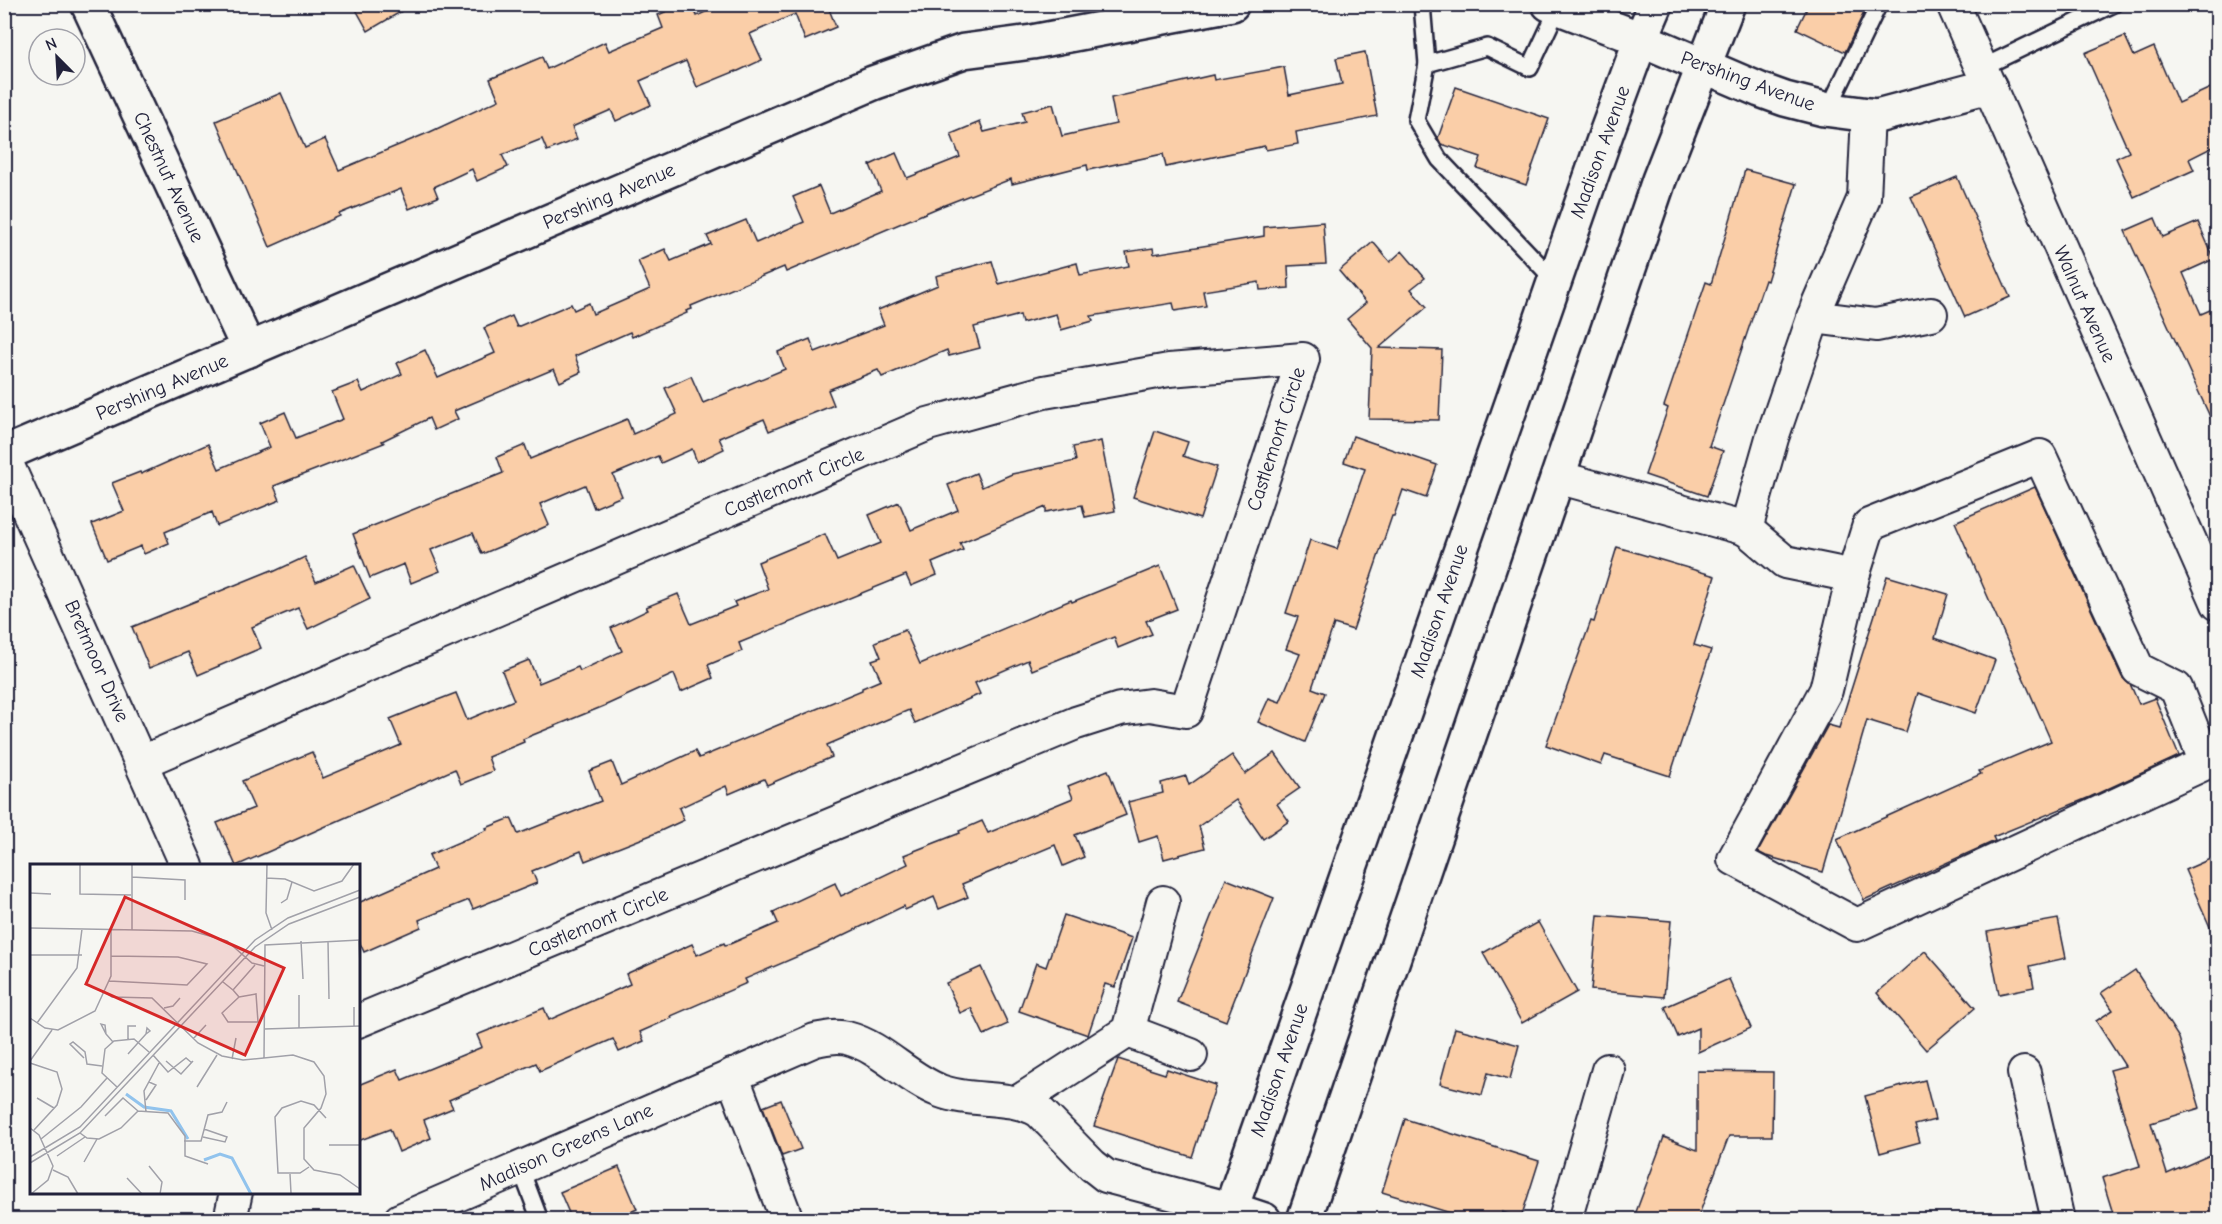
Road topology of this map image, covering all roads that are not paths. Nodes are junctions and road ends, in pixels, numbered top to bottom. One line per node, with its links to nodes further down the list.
1 (88, 4): 19 (main road, Chestnut Avenue)
2 (1232, 4): 19 (main road, Pershing Avenue)
3 (1422, 4): 11 (lane)
4 (1656, 4): 10 (main road, Madison Avenue)
5 (1728, 4): 12 (main road)
6 (1879, 4): 14 (lane)
7 (1953, 4): 13 (street, Walnut Avenue)
8 (2114, 4): 13 (lane)
9 (1553, 6): 10 (main road, Pershing Avenue); 11 (lane)
10 (1641, 39): 12 (main road, Pershing Avenue); 16 (main road, Madison Avenue)
11 (1427, 64): 16 (lane)
12 (1702, 66): 14 (main road, Pershing Avenue); 21 (main road)
13 (1985, 77): 15 (main road, Pershing Avenue); 24 (street, Walnut Avenue)
14 (1828, 110): 15 (main road, Pershing Avenue)
15 (1869, 115): 18 (street)
16 (1554, 281): 37 (main road, Madison Avenue)
17 (1931, 314): 18 (street)
18 (1813, 317): 22 (street)
19 (249, 350): 20 (main road, Pershing Avenue)
20 (4, 455): 26 (street, Bretmoor Drive)
21 (1557, 477): 22 (street); 42 (main road)
22 (1746, 529): 23 (street)
23 (1853, 576): 25 (street); 25 (street)
24 (2217, 604)
25 (2208, 740)
26 (142, 762): 27 (street, Bretmoor Drive); 29 (street, Castlemont Circle)
27 (186, 864)
28 (1163, 902): 30 (street)
29 (360, 1020)
30 (1128, 1031): 31 (street); 35 (street)
31 (1191, 1055)
32 (1608, 1070): 43 (street)
33 (2024, 1073): 44 (street)
34 (732, 1075): 35 (street, Madison Greens Lane); 36 (street, Madison Greens Lane); 40 (street)
35 (1018, 1102): 37 (street)
36 (520, 1167): 38 (street, Madison Greens Lane); 39 (lane)
37 (1229, 1214): 41 (main road)
38 (400, 1220)
39 (540, 1220)
40 (787, 1220)
41 (1264, 1220)
42 (1304, 1220)
43 (1565, 1220)
44 (2058, 1220)

